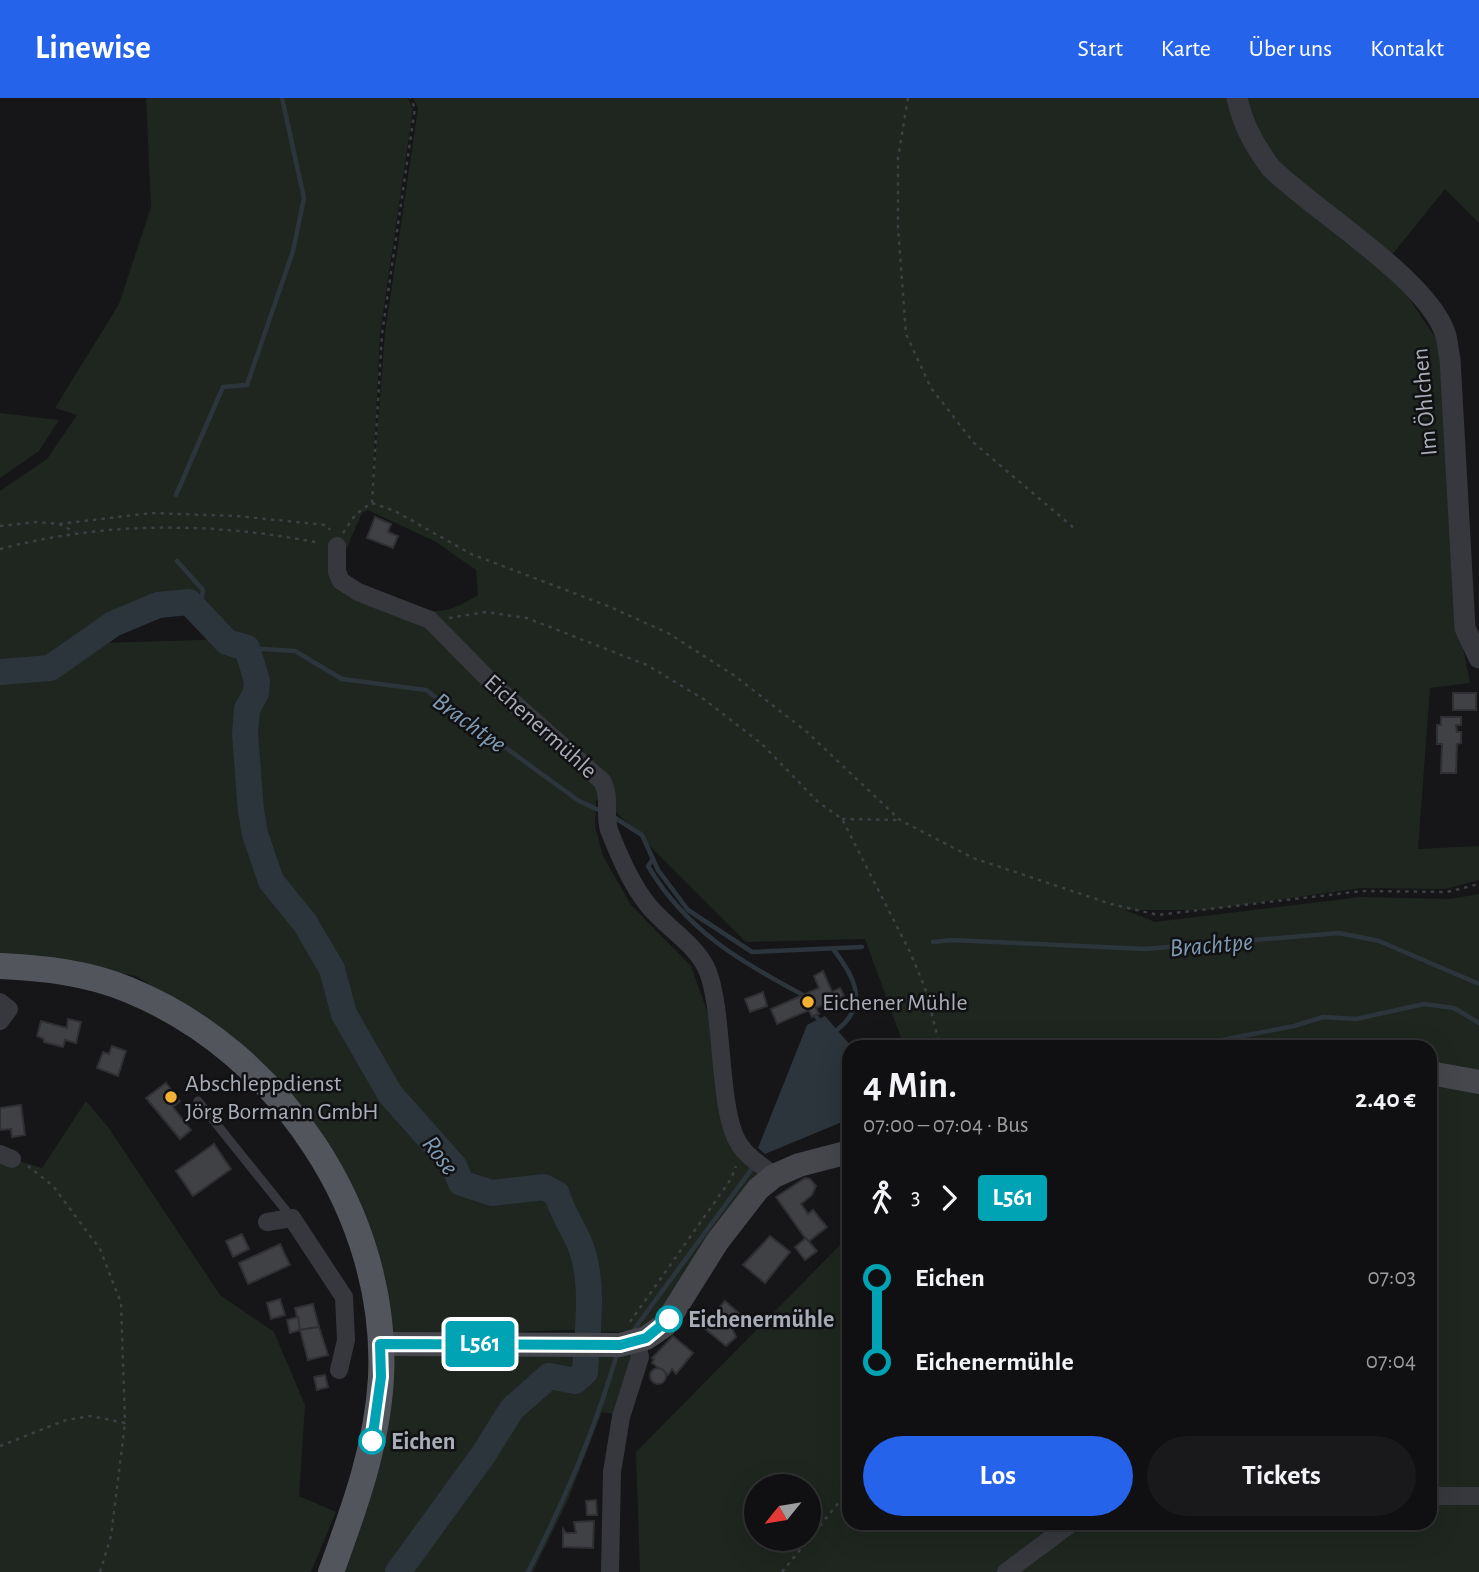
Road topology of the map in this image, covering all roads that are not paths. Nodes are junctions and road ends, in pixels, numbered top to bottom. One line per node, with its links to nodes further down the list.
1 (1237, 98): 3 (street, Im Öhlchen)
2 (337, 546): 11 (street, Eichenermühle)
3 (1479, 658)
4 (0, 966): 14 (main road)
5 (0, 1002): 6 (street)
6 (0, 1021)
7 (1437, 1074): 8 (main road)
8 (1479, 1082)
9 (198, 1101): 12 (lane)
10 (842, 1154): 11 (main road)
11 (774, 1176): 17 (main road)
12 (292, 1218): 13 (street); 15 (street)
13 (267, 1222)
14 (374, 1289): 15 (street); 16 (main road)
15 (344, 1297): 18 (street)
16 (380, 1344): 17 (main road); 22 (main road)
17 (615, 1344): 23 (street)
18 (339, 1370)
19 (1437, 1496): 20 (street)
20 (1479, 1496)
21 (1062, 1530): 24 (street)
22 (331, 1572)
23 (610, 1572)
24 (1006, 1572)

